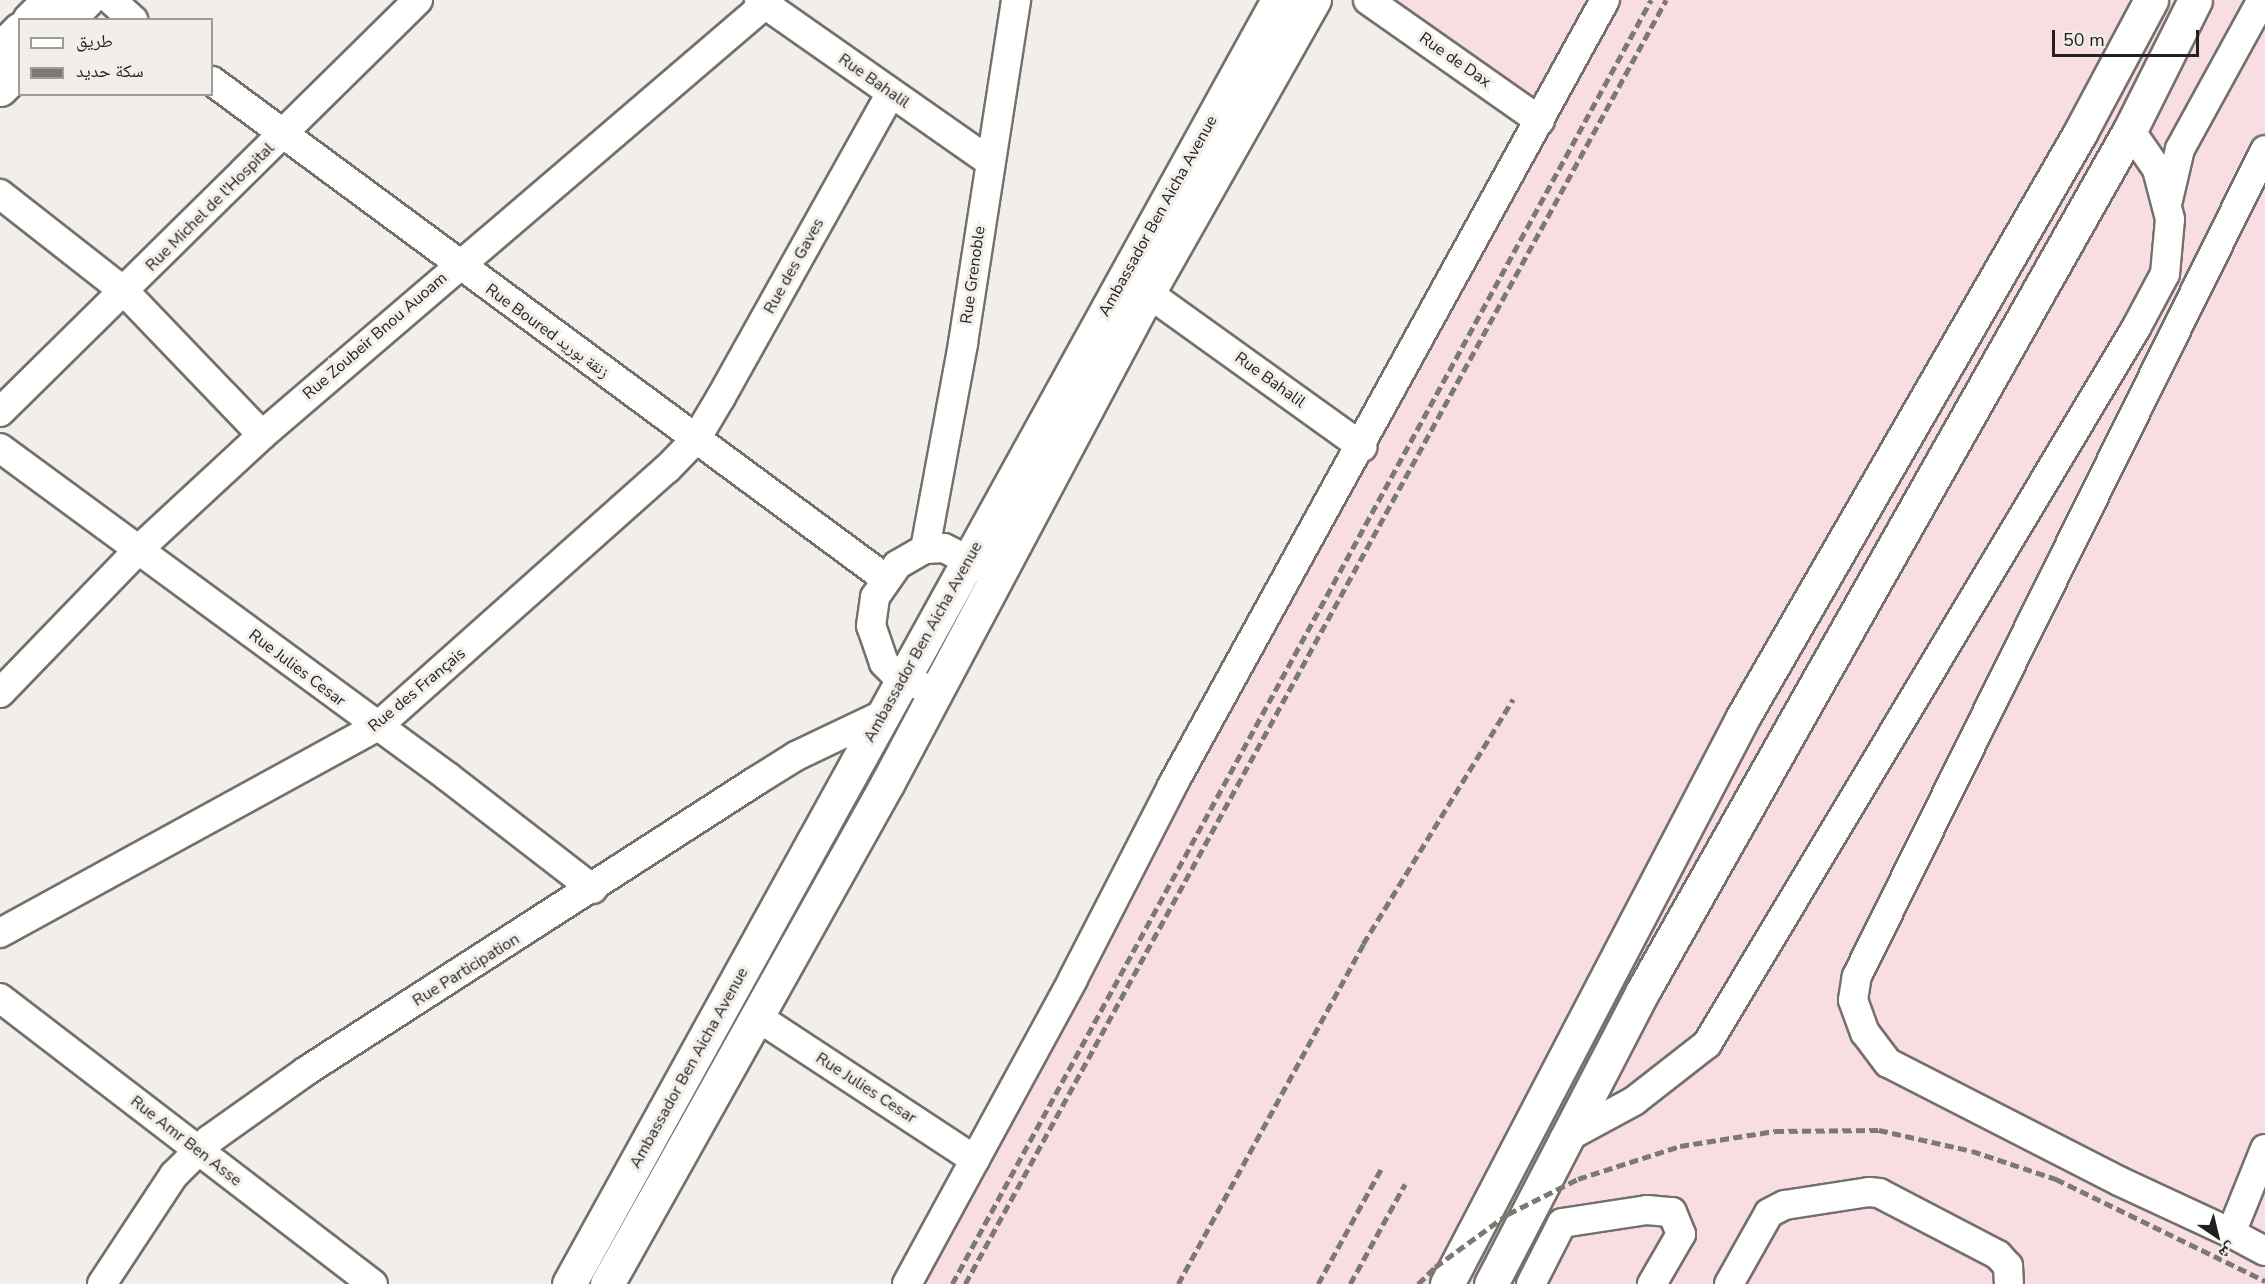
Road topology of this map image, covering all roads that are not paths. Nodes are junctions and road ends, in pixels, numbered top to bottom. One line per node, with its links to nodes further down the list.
1 (49, 0): 14 (main road)
2 (87, 0): 15 (main road)
3 (111, 0): 16 (street)
4 (418, 0): 25 (street, Rue Michel de l'Hospital)
5 (1017, 0): 27 (street, Rue Grenoble)
6 (1278, 0): 40 (main road, Ambassador Ben Aicha Avenue)
7 (1314, 0): 32 (main road, Ambassador Ben Aicha Avenue)
8 (1368, 0): 23 (street, Rue de Dax)
9 (1605, 0): 23 (street)
10 (2151, 0): 56 (main road)
11 (2195, 0): 24 (main road)
12 (2262, 0): 29 (street)
13 (764, 1): 22 (street, Rue Bahalil); 30 (street, Rue Zoubeir Bnou Auoam)
14 (31, 18)
15 (70, 18)
16 (131, 18)
17 (18, 31): 18 (main road)
18 (0, 49)
19 (18, 71): 21 (main road)
20 (213, 82): 25 (street, Rue Boured زنقة بوريد)
21 (0, 89)
22 (891, 93): 27 (street, Rue Bahalil); 35 (street, Rue des Gaves)
23 (1540, 121): 36 (street)
24 (2130, 130): 29 (street); 52 (main road)
25 (282, 135): 30 (street, Rue Boured زنقة بوريد); 31 (street, Rue Michel de l'Hospital)
26 (2265, 150): 58 (street)
27 (989, 161): 38 (street, Rue Grenoble)
28 (0, 194): 31 (street)
29 (2168, 202): 52 (street)
30 (458, 265): 34 (street, Rue Zoubeir Bnou Auoam); 35 (street, Rue Boured زنقة بوريد)
31 (125, 292): 33 (street, Rue Michel de l'Hospital); 34 (street)
32 (1148, 293): 36 (street, Rue Bahalil); 41 (main road, Ambassador Ben Aicha Avenue)
33 (0, 412)
34 (262, 435): 39 (street, Rue Zoubeir Bnou Auoam)
35 (696, 439): 42 (street, Rue Boured زنقة بوريد); 47 (street, Rue des Français)
36 (1362, 447): 55 (street)
37 (0, 448): 39 (street, Rue Julies Cesar)
38 (926, 549): 40 (street); 42 (street)
39 (138, 550): 45 (street, Rue Zoubeir Bnou Auoam); 47 (street, Rue Julies Cesar)
40 (967, 560): 41 (street); 43 (main road, Ambassador Ben Aicha Avenue)
41 (999, 576): 44 (main road, Ambassador Ben Aicha Avenue)
42 (885, 578): 43 (street)
43 (901, 678): 44 (street); 46 (main road, Ambassador Ben Aicha Avenue)
44 (936, 692): 51 (main road, Ambassador Ben Aicha Avenue)
45 (0, 693)
46 (882, 715): 48 (street, Rue Participation); 63 (main road, Ambassador Ben Aicha Avenue)
47 (376, 727): 48 (street, Rue Julies Cesar); 49 (street, Rue des Français)
48 (592, 889): 54 (street, Rue Participation)
49 (0, 933)
50 (0, 998): 54 (street, Rue Amr Ben Asse)
51 (756, 1016): 55 (street, Rue Julies Cesar); 64 (main road, Ambassador Ben Aicha Avenue)
52 (1564, 1139): 57 (main road)
53 (2265, 1149): 58 (street)
54 (197, 1150): 60 (street, Rue Amr Ben Asse); 61 (street, Rue Participation)
55 (975, 1160): 65 (street)
56 (1491, 1198): 57 (main road); 66 (main road)
57 (1527, 1211): 67 (main road)
58 (2231, 1233): 59 (street)
59 (2265, 1251)
60 (343, 1275): 62 (street, Rue Amr Ben Asse)
61 (102, 1284)
62 (373, 1284)
63 (569, 1284)
64 (607, 1284)
65 (907, 1284)
66 (1447, 1284)
67 (1491, 1284)
68 (1531, 1284): 69 (street)
69 (1652, 1284)
70 (1730, 1284): 71 (street)
71 (2009, 1284)

